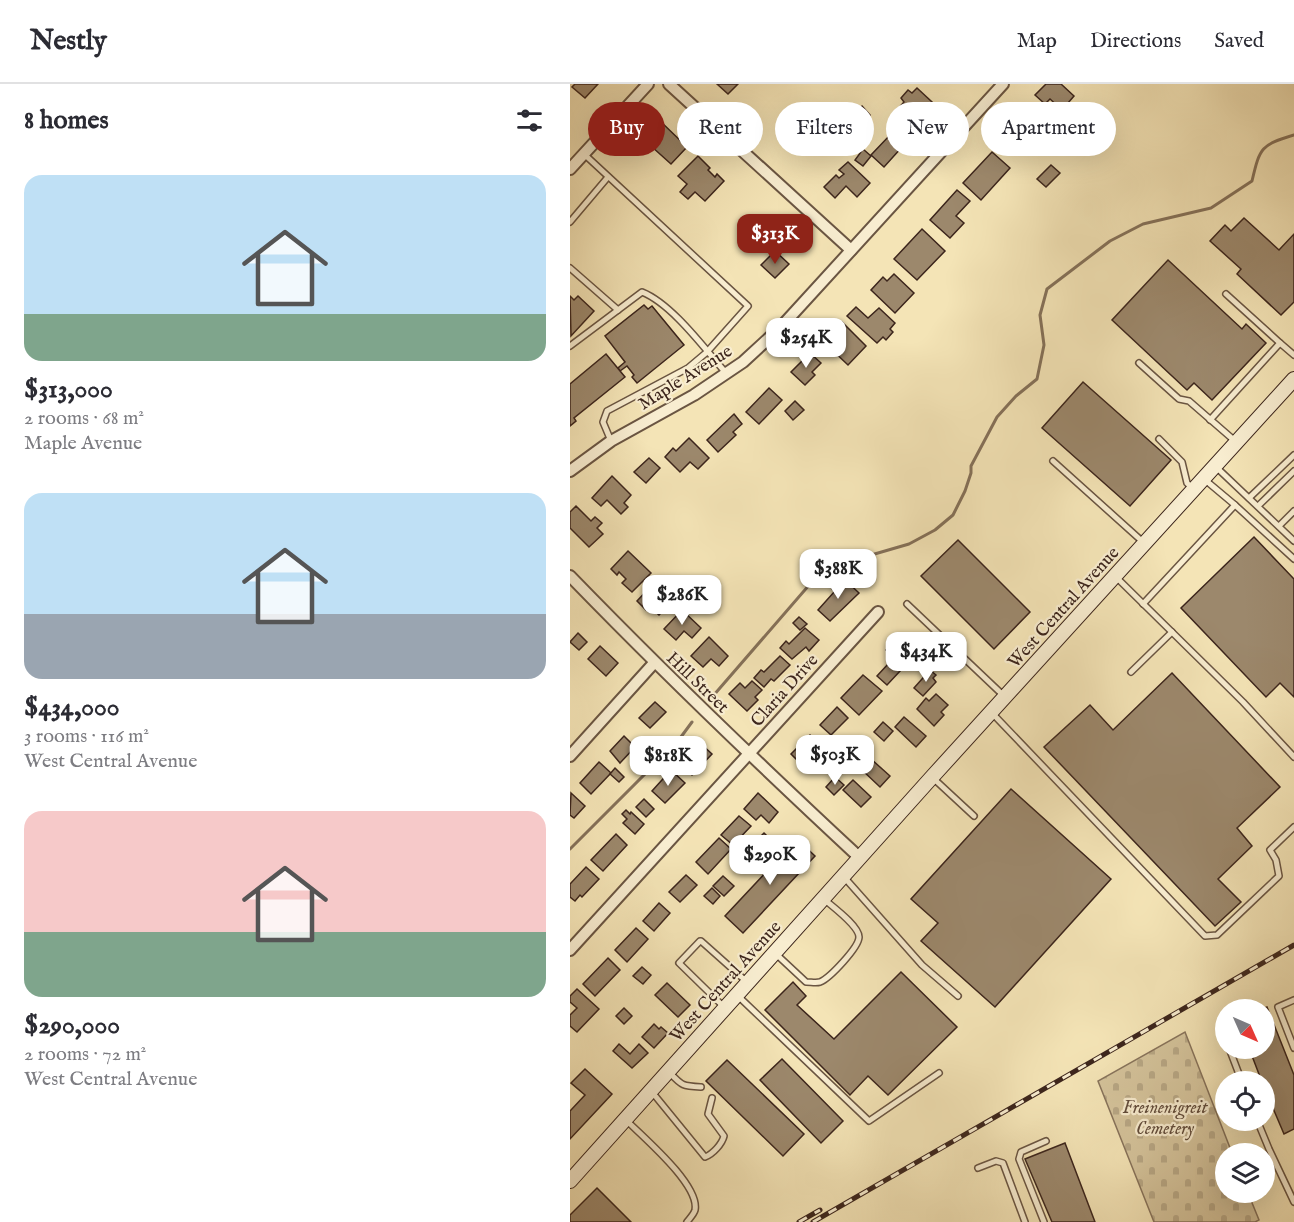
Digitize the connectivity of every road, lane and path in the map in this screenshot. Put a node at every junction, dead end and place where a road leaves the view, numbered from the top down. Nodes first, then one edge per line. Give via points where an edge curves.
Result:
1 (648, 84) edge
2 (669, 84) edge
3 (1003, 84) edge
4 (584, 154) junction
5 (570, 170) edge
6 (608, 177) junction
7 (570, 222) edge
8 (851, 250) junction
9 (570, 268) edge
10 (1226, 294) dead end
11 (618, 310) junction
12 (1280, 343) junction
13 (570, 346) edge
14 (707, 352) junction
15 (1294, 355) edge
16 (1139, 363) dead end
17 (726, 373) junction
18 (1292, 386) edge
19 (1210, 420) junction
20 (1159, 439) dead end
21 (611, 441) junction
22 (1236, 442) junction
23 (1294, 455) edge
24 (1053, 461) dead end
25 (1215, 466) junction
26 (570, 471) edge
27 (1294, 471) edge
28 (1204, 478) junction
29 (1193, 490) junction
30 (1249, 498) junction
31 (1235, 505) junction
32 (1258, 506) junction
33 (1294, 511) edge
34 (1279, 526) junction
35 (1294, 541) edge
36 (1144, 543) junction
37 (1294, 559) edge
38 (570, 576) edge
39 (1115, 576) junction
40 (907, 604) dead end
41 (1143, 604) junction
42 (878, 612) dead end
43 (1172, 632) junction
44 (654, 663) junction
45 (1131, 672) dead end
46 (1005, 697) junction
47 (991, 712) junction
48 (748, 754) junction
49 (570, 756) edge
50 (1294, 757) edge
51 (932, 777) junction
52 (974, 816) dead end
53 (1294, 827) edge
54 (860, 858) junction
55 (843, 876) junction
56 (824, 898) junction
57 (570, 950) edge
58 (775, 953) junction
59 (748, 983) junction
60 (737, 995) junction
61 (958, 996) dead end
62 (1294, 1000) edge
63 (725, 1008) junction
64 (1294, 1048) edge
65 (669, 1071) junction
66 (939, 1073) dead end
67 (701, 1087) dead end
68 (651, 1091) junction
69 (712, 1098) dead end
70 (625, 1119) junction
71 (1262, 1131) edge
72 (1046, 1141) dead end
73 (978, 1168) dead end
74 (570, 1181) edge
75 (1294, 1202) edge
76 (687, 1222) edge
77 (1025, 1222) edge
78 (1044, 1222) edge

1 - 4 street
2 - 8 street
3 - 8 street, Maple Avenue
4 - 5 street
4 - 6 lane
6 - 7 lane
6 - 14 lane via 748,306
8 - 17 street, Maple Avenue via 781,327
9 - 11 lane
10 - 12 lane
11 - 13 lane
11 - 14 lane via 642,292 654,297
12 - 15 lane
12 - 19 lane
14 - 17 lane
14 - 21 lane via 688,368 607,411 603,422
16 - 19 lane via 1179,399 1189,401
17 - 21 street, Maple Avenue
18 - 22 street, West Central Avenue
19 - 22 lane
20 - 29 lane via 1182,462 1187,483
21 - 26 street, Maple Avenue
22 - 25 street, West Central Avenue
23 - 30 lane
24 - 36 lane
25 - 28 street, West Central Avenue
25 - 30 lane
27 - 32 lane
28 - 29 street, West Central Avenue
28 - 31 lane
29 - 36 street, West Central Avenue
30 - 32 lane
31 - 37 lane
31 - 41 lane
32 - 34 lane
33 - 34 lane
34 - 35 lane
36 - 39 street, West Central Avenue
38 - 44 street, Hill Street
39 - 41 lane
39 - 46 street, West Central Avenue
40 - 46 lane
41 - 43 lane
42 - 48 street, Claria Drive
43 - 45 lane
43 - 50 lane
44 - 48 street, Hill Street
44 - 49 street
46 - 47 street, West Central Avenue
47 - 51 street, West Central Avenue
47 - 53 lane via 1205,936 1217,935 1279,876 1270,850
48 - 54 street, Hill Street
48 - 57 street, Claria Drive
51 - 52 lane
51 - 54 street, West Central Avenue
54 - 55 street, West Central Avenue
55 - 56 street, West Central Avenue
55 - 61 lane via 922,965
56 - 58 street, West Central Avenue
56 - 58 lane via 856,928 859,938 854,948 818,983 806,982
58 - 59 street, West Central Avenue
59 - 60 street, West Central Avenue
59 - 63 lane via 700,940 679,963
60 - 63 street, West Central Avenue
60 - 66 lane via 869,1121
62 - 64 lane via 1278,1006
63 - 65 street, West Central Avenue
65 - 67 lane via 687,1088
65 - 68 street, West Central Avenue
68 - 69 lane via 705,1157 724,1136 708,1114
68 - 70 street, West Central Avenue
70 - 74 street, West Central Avenue
70 - 76 lane via 689,1188 695,1211
71 - 75 lane
72 - 78 lane via 1021,1152 1019,1159
73 - 77 lane via 996,1161 1003,1163

